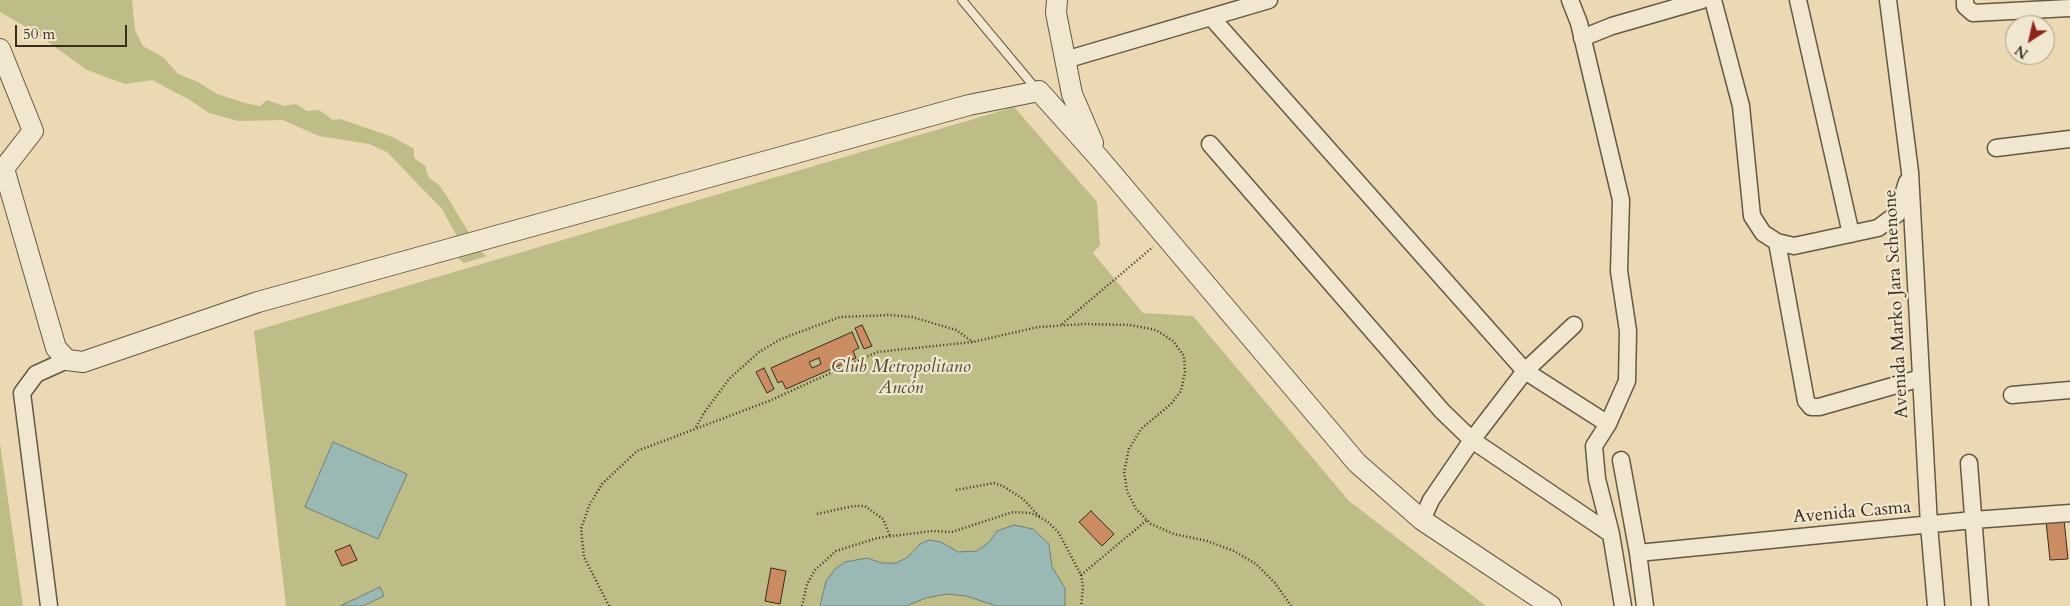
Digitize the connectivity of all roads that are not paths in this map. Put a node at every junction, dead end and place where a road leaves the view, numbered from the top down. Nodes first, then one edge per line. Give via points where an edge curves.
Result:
1 (962, 0) edge
2 (1057, 0) edge
3 (1269, 0) edge
4 (1570, 0) edge
5 (1702, 0) edge
6 (1713, 0) edge
7 (1798, 0) edge
8 (1888, 0) edge
9 (1967, 5) edge
10 (2060, 5) edge
11 (1211, 17) junction
12 (1582, 38) junction
13 (0, 49) edge
14 (1065, 60) junction
15 (1039, 92) junction
16 (2070, 139) edge
17 (1210, 144) dead end
18 (1996, 148) dead end
19 (1099, 158) junction
20 (1910, 172) junction
21 (1852, 234) junction
22 (1778, 242) junction
23 (1574, 325) dead end
24 (67, 360) junction
25 (1525, 371) junction
26 (1921, 378) junction
27 (2070, 390) edge
28 (2012, 396) dead end
29 (1608, 424) junction
30 (1472, 440) junction
31 (1621, 460) dead end
32 (1969, 463) dead end
33 (2070, 513) edge
34 (1422, 520) junction
35 (1973, 520) junction
36 (1929, 526) junction
37 (1611, 534) junction
38 (1638, 553) junction
39 (48, 606) edge
40 (1551, 606) edge
41 (1622, 606) edge
42 (1645, 606) edge
43 (1936, 606) edge
44 (1980, 606) edge

1 - 15 lane
2 - 14 street via 1056,13
3 - 11 street
4 - 12 street
5 - 12 street
6 - 22 street via 1741,106 1752,216 1763,233
7 - 21 street
8 - 20 street, Avenida Marko Jara Schenone
9 - 10 street via 1973,13
11 - 14 street
11 - 25 street
12 - 29 street via 1620,200 1619,271 1628,331 1627,381
13 - 24 street via 32,131 5,172 56,348
14 - 19 street via 1072,94
15 - 19 street
15 - 24 street via 969,105 258,302 83,362
16 - 18 street
17 - 30 street via 1442,411
19 - 34 street via 1357,462
20 - 21 street via 1896,214 1878,228
20 - 26 street, Avenida Marko Jara Schenone
21 - 22 street via 1794,246
22 - 26 street via 1806,401 1811,406 1819,407
23 - 25 street
24 - 39 street via 36,374 22,393
25 - 29 street
25 - 30 street
26 - 36 street, Avenida Marko Jara Schenone
27 - 28 street
29 - 37 street via 1594,446 1597,479
30 - 34 street via 1430,500
30 - 37 street
31 - 38 street
32 - 35 street
33 - 35 street, Avenida Casma
34 - 40 street
35 - 36 street, Avenida Casma
35 - 44 street
36 - 38 street, Avenida Casma
36 - 43 street, Avenida Marko Jara Schenone
37 - 41 street
38 - 42 street

